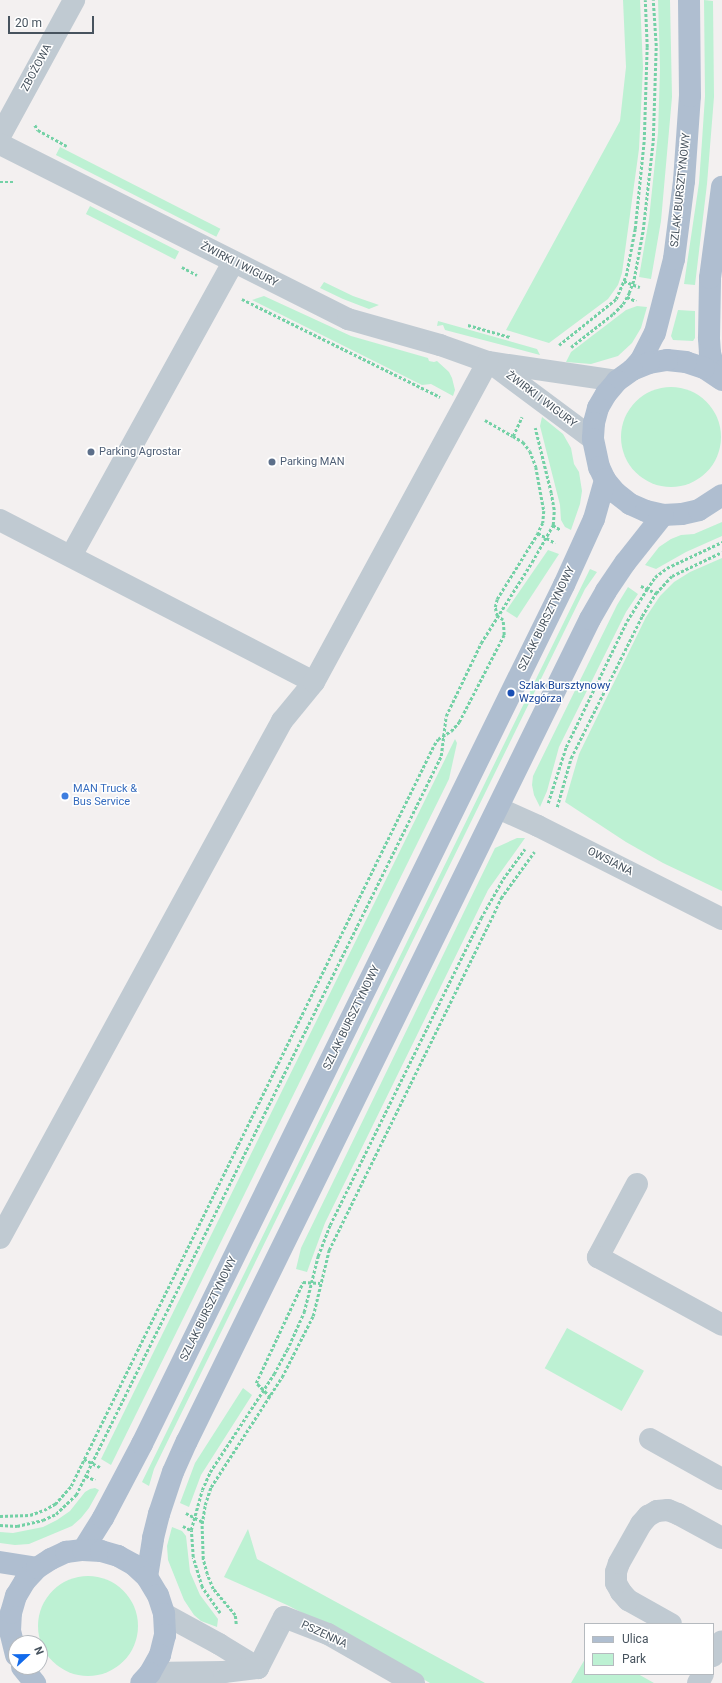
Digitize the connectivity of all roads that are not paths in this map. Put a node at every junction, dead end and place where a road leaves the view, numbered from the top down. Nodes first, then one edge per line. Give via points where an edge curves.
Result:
1 (74, 0) edge
2 (689, 0) edge
3 (0, 136) edge
4 (0, 144) edge
5 (722, 187) edge
6 (233, 262) junction
7 (488, 362) junction
8 (624, 376) junction
9 (721, 379) edge
10 (593, 439) junction
11 (605, 480) junction
12 (722, 495) edge
13 (663, 515) junction
14 (0, 520) edge
15 (71, 556) junction
16 (314, 682) junction
17 (498, 808) junction
18 (722, 919) edge
19 (637, 1184) dead end
20 (0, 1238) edge
21 (722, 1325) edge
22 (650, 1439) dead end
23 (722, 1478) edge
24 (722, 1538) edge
25 (83, 1550) junction
26 (0, 1562) edge
27 (37, 1568) junction
28 (147, 1577) junction
29 (164, 1614) junction
30 (669, 1623) edge
31 (5, 1627) edge
32 (258, 1668) junction
33 (28, 1675) edge
34 (145, 1678) edge
35 (35, 1683) edge
36 (414, 1683) edge

1 - 3 street, ZBOŻOWA
2 - 8 main road, SZLAK BURSZTYNOWY via 690,103 674,259 655,333 641,360
4 - 6 street, ŻWIRKI I WIGURY
5 - 9 main road via 710,278 709,338 714,368
6 - 7 street, ŻWIRKI I WIGURY via 348,319 440,345
6 - 15 street
7 - 8 street, ŻWIRKI I WIGURY via 557,372
7 - 10 street, ŻWIRKI I WIGURY
7 - 16 street
8 - 9 main road via 649,363 667,360 704,368
8 - 10 main road, SZLAK BURSZTYNOWY via 606,394 598,408
10 - 11 main road, SZLAK BURSZTYNOWY via 599,467
11 - 13 main road via 630,504
11 - 25 main road, SZLAK BURSZTYNOWY via 594,518 564,585 142,1444
12 - 13 main road via 699,510
13 - 17 main road via 606,591
14 - 15 street
15 - 16 street
16 - 20 street via 282,721
17 - 18 street, OWSIANA via 546,819
17 - 28 main road via 187,1441 159,1514
19 - 21 street via 598,1257
22 - 23 street
24 - 30 street via 668,1510 648,1516 641,1524 619,1563 616,1583 628,1600
25 - 27 main road via 66,1552
25 - 28 main road via 101,1551 118,1556 134,1565
26 - 27 main road
27 - 31 main road via 16,1596
28 - 29 main road via 158,1595
29 - 32 street
29 - 34 main road via 165,1635 160,1655
32 - 34 street
32 - 36 street, PSZENNA via 284,1617 328,1634
33 - 35 main road

